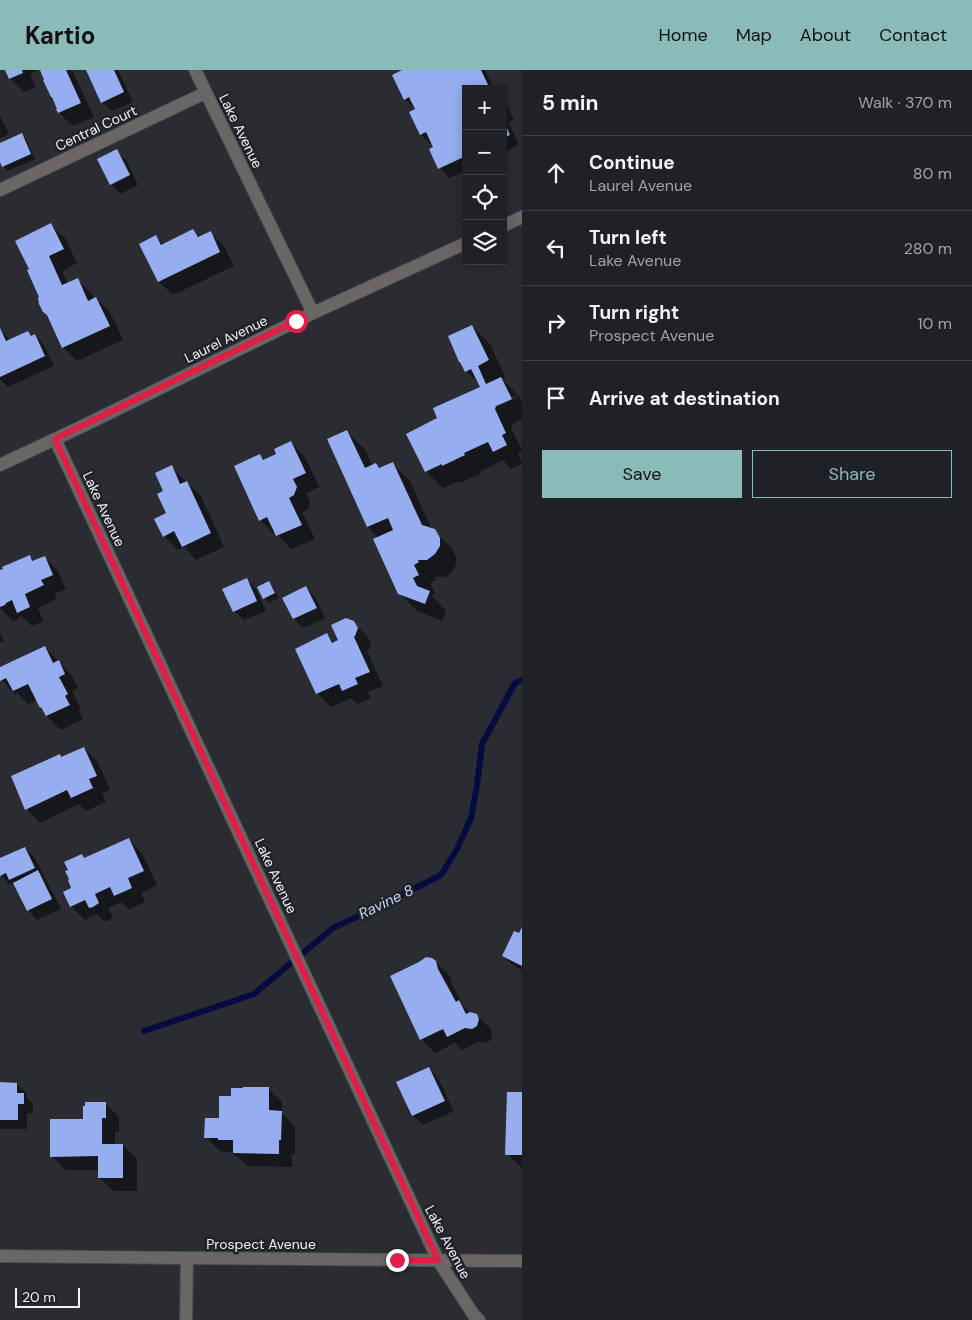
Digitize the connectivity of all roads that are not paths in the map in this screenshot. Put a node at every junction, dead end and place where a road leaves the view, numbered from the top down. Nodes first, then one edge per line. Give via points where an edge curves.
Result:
1 (195, 70) edge
2 (205, 93) junction
3 (0, 190) edge
4 (522, 217) edge
5 (507, 224) edge
6 (462, 245) edge
7 (313, 313) junction
8 (55, 439) junction
9 (0, 465) edge
10 (0, 1256) edge
11 (187, 1258) junction
12 (438, 1260) junction
13 (522, 1261) edge
14 (186, 1320) edge
15 (479, 1320) edge

1 - 2 street, Lake Avenue
2 - 3 street, Central Court
2 - 7 street, Lake Avenue
4 - 5 street
6 - 7 street, Laurel Avenue
7 - 8 street, Laurel Avenue
8 - 9 street, Laurel Avenue
8 - 12 street, Lake Avenue
10 - 11 street, Prospect Avenue
11 - 12 street, Prospect Avenue
11 - 14 street
12 - 13 street, Prospect Avenue
12 - 15 street, Lake Avenue

